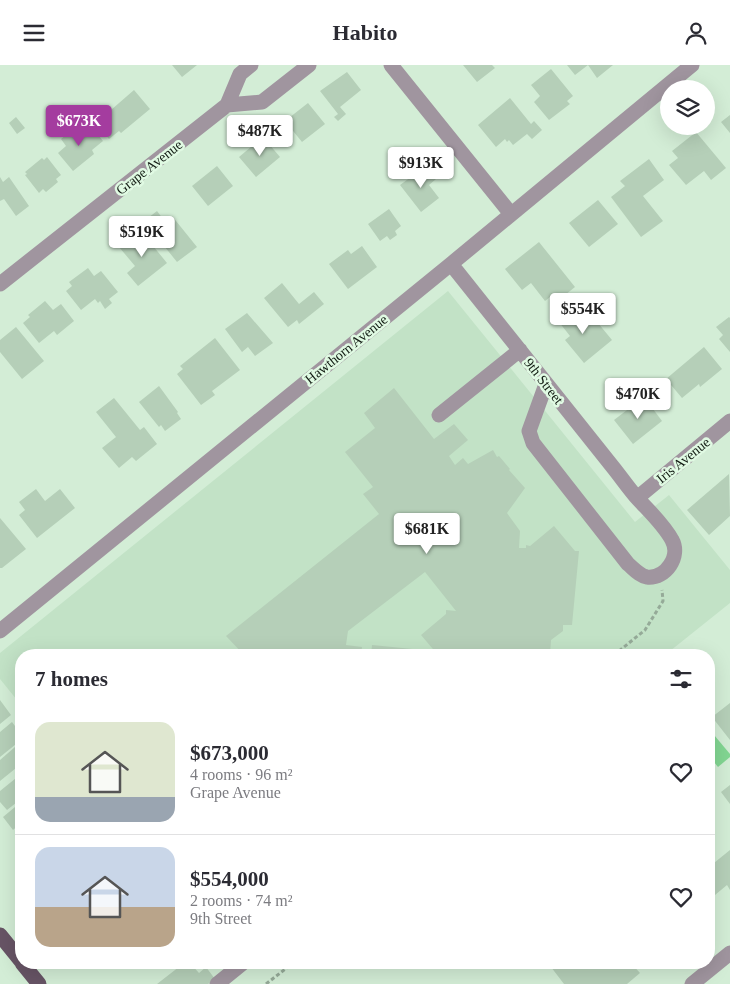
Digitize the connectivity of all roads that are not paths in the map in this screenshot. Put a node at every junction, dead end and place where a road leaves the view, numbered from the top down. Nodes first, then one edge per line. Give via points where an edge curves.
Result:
1 (251, 65) edge
2 (309, 65) edge
3 (391, 65) edge
4 (692, 65) edge
5 (226, 105) junction
6 (511, 214) junction
7 (451, 264) junction
8 (0, 284) edge
9 (520, 350) junction
10 (546, 384) junction
11 (439, 415) dead end
12 (730, 421) edge
13 (637, 498) junction
14 (0, 631) edge
15 (0, 935) edge
16 (15, 953) edge
17 (730, 953) edge
18 (715, 965) edge
19 (28, 969) edge
20 (236, 969) edge
21 (710, 969) edge
22 (40, 984) edge
23 (217, 984) edge
24 (692, 984) edge

1 - 5 street, Grape Avenue via 240,74
2 - 5 street via 262,102
3 - 6 street
4 - 6 street, Hawthorn Avenue
5 - 8 street, Grape Avenue
6 - 7 street, Hawthorn Avenue
7 - 9 street, 9th Street
7 - 14 street, Hawthorn Avenue
9 - 10 street, 9th Street
9 - 11 street
10 - 13 street, 9th Street
10 - 13 street, 9th Street via 529,431 533,443 628,564 648,577 660,574 670,565 675,554 673,541 663,526
12 - 13 street, Iris Avenue
15 - 16 main road
17 - 18 street
19 - 22 main road
20 - 23 street
21 - 24 street

